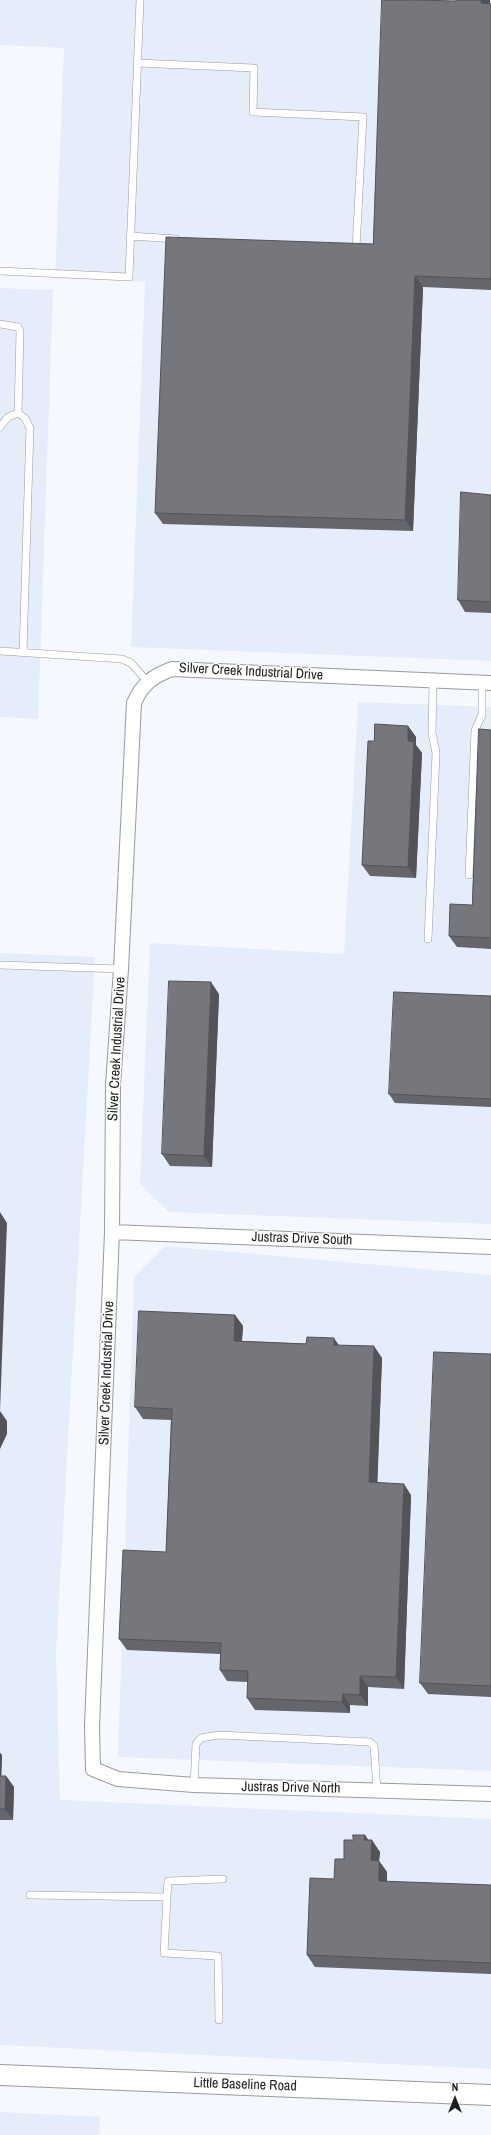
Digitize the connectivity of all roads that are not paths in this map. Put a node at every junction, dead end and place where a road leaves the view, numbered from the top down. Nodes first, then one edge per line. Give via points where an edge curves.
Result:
1 (140, 0) edge
2 (137, 63) junction
3 (130, 236) junction
4 (184, 239) edge
5 (340, 247) edge
6 (0, 271) edge
7 (0, 324) edge
8 (18, 413) junction
9 (0, 427) edge
10 (0, 652) edge
11 (23, 652) junction
12 (147, 681) junction
13 (433, 681) junction
14 (487, 683) edge
15 (469, 876) dead end
16 (428, 939) dead end
17 (0, 965) edge
18 (121, 969) junction
19 (112, 1232) junction
20 (491, 1247) edge
21 (93, 1769) joint
22 (194, 1785) junction
23 (377, 1790) junction
24 (491, 1794) edge
25 (223, 1879) dead end
26 (30, 1894) dead end
27 (167, 1897) junction
28 (219, 2020) dead end
29 (0, 2076) edge
30 (491, 2095) edge

1 - 2 lane
2 - 3 lane
2 - 5 lane via 254,68 253,112 363,117 356,248
3 - 4 lane
3 - 6 lane via 129,277
7 - 8 lane via 13,325 20,331
8 - 9 lane via 8,417
8 - 11 lane via 25,418 30,428
10 - 11 lane
11 - 12 lane via 122,659 131,663
12 - 13 street, Silver Creek Industrial Drive via 172,669
12 - 18 street, Silver Creek Industrial Drive via 134,703 132,718
13 - 14 street, Silver Creek Industrial Drive
13 - 16 lane via 432,733 436,753
14 - 15 lane via 482,715 475,730
17 - 18 lane
18 - 19 street, Silver Creek Industrial Drive via 113,1085
19 - 20 street, Justras Drive South
19 - 21 street, Silver Creek Industrial Drive via 92,1726
21 - 22 street, Justras Drive North via 118,1779
22 - 23 street, Justras Drive North
22 - 23 lane via 196,1744 202,1738 219,1735 370,1742 374,1746
23 - 24 street, Justras Drive North
25 - 27 lane via 168,1881
26 - 27 lane
27 - 28 lane via 164,1953 218,1956
29 - 30 street, Little Baseline Road

